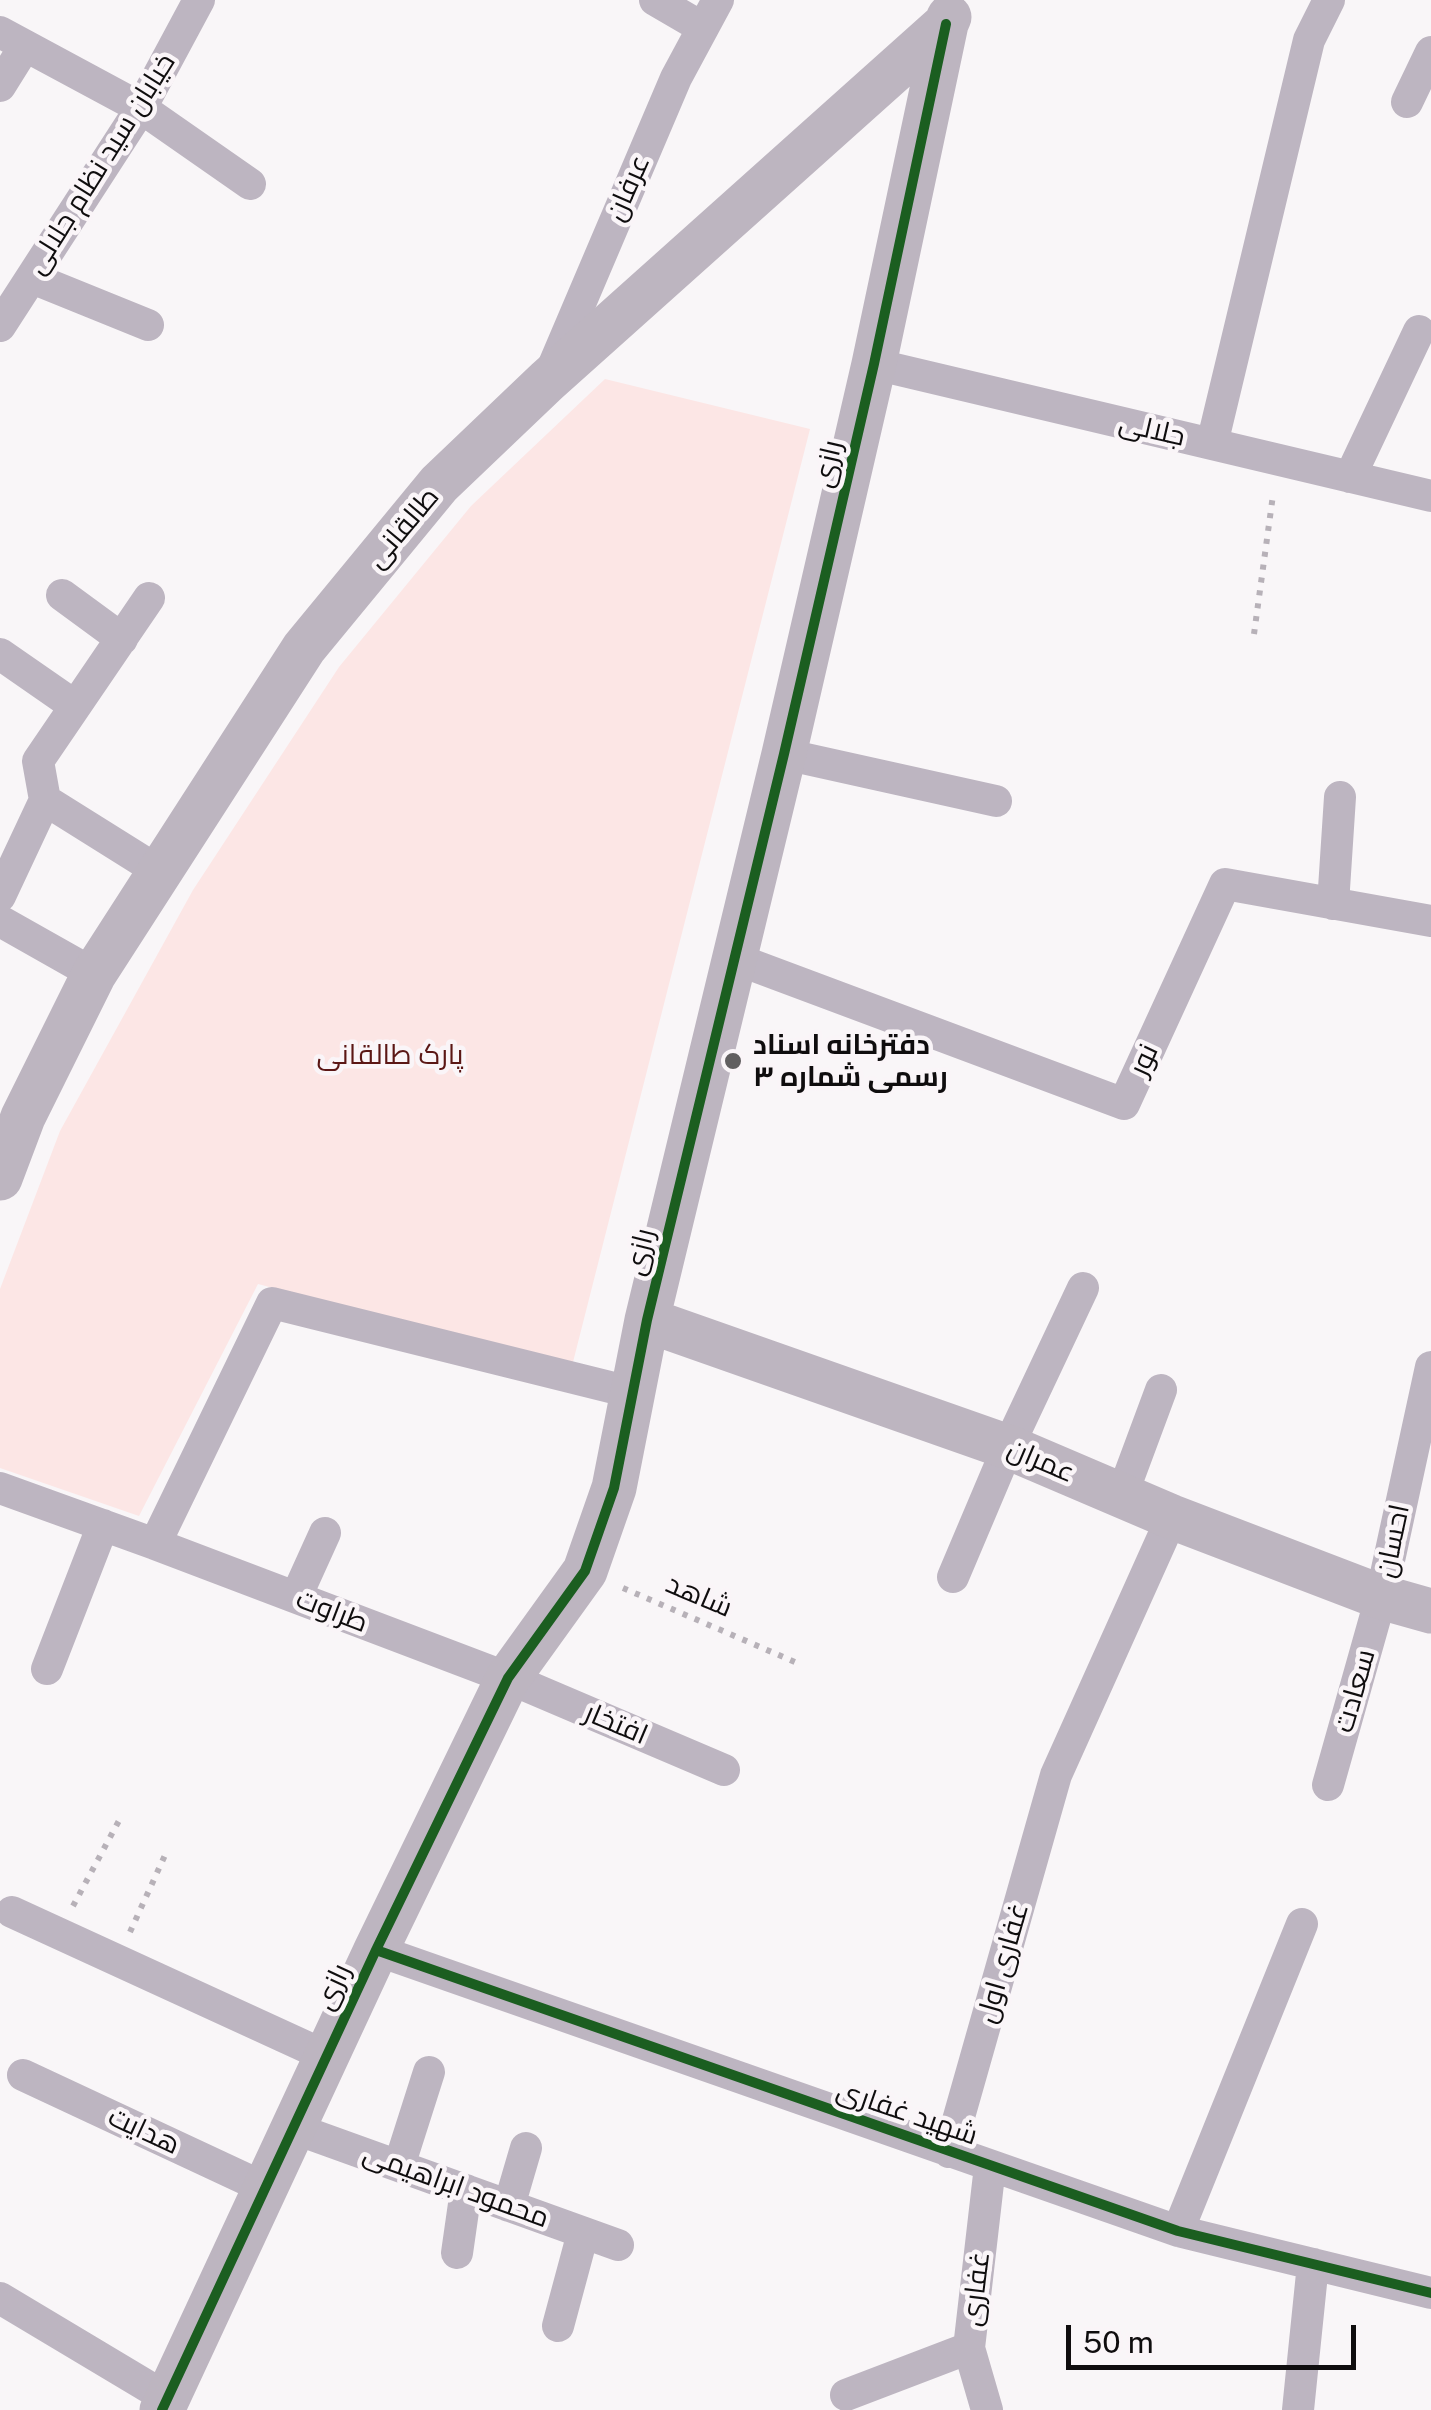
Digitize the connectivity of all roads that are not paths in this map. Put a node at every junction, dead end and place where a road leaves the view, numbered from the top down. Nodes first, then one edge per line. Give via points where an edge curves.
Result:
1 (199, 0) edge
2 (655, 0) edge
3 (1328, 0) edge
4 (952, 12) edge
5 (711, 14) edge
6 (13, 39) edge
7 (1431, 52) edge
8 (0, 86) edge
9 (1407, 102) dead end
10 (141, 108) junction
11 (250, 184) dead end
12 (32, 278) junction
13 (148, 325) dead end
14 (0, 326) edge
15 (1419, 331) dead end
16 (874, 364) junction
17 (547, 381) junction
18 (1212, 444) junction
19 (1350, 477) junction
20 (1431, 496) edge
21 (62, 595) dead end
22 (150, 598) dead end
23 (122, 638) junction
24 (0, 654) edge
25 (76, 706) junction
26 (784, 754) junction
27 (1340, 797) dead end
28 (45, 800) junction
29 (996, 800) dead end
30 (160, 872) junction
31 (0, 896) edge
32 (1333, 904) junction
33 (0, 922) edge
34 (1431, 922) edge
35 (736, 960) junction
36 (94, 974) junction
37 (12, 1110) edge
38 (0, 1178) edge
39 (1083, 1288) dead end
40 (647, 1320) junction
41 (1431, 1367) edge
42 (1162, 1390) dead end
43 (634, 1393) junction
44 (1008, 1447) junction
45 (0, 1488) edge
46 (1122, 1495) junction
47 (1172, 1517) junction
48 (103, 1525) junction
49 (325, 1532) dead end
50 (155, 1544) junction
51 (953, 1577) dead end
52 (1381, 1597) junction
53 (296, 1598) junction
54 (1431, 1611) edge
55 (48, 1669) dead end
56 (508, 1678) junction
57 (724, 1770) dead end
58 (1328, 1784) dead end
59 (12, 1912) dead end
60 (1302, 1924) dead end
61 (376, 1950) junction
62 (326, 2056) junction
63 (428, 2072) dead end
64 (23, 2075) dead end
65 (293, 2128) junction
66 (526, 2148) dead end
67 (949, 2152) junction
68 (398, 2166) junction
69 (990, 2166) junction
70 (265, 2188) junction
71 (466, 2190) junction
72 (510, 2206) junction
73 (1178, 2230) junction
74 (583, 2232) junction
75 (618, 2245) dead end
76 (457, 2253) dead end
77 (1313, 2264) junction
78 (1431, 2293) edge
79 (0, 2298) edge
80 (558, 2326) dead end
81 (969, 2348) junction
82 (846, 2395) dead end
83 (164, 2404) edge
84 (987, 2410) edge
85 (1298, 2410) edge

1 - 10 street, خیابان سید نظام جلالی
2 - 5 street
3 - 18 street via 1310,40
4 - 16 street, رازی
4 - 17 street, طالقانی
5 - 17 street, عرفان via 676,78
6 - 8 street
6 - 10 street
7 - 9 street
10 - 11 street
10 - 12 street, خیابان سید نظام جلالی
12 - 13 street
12 - 14 street, خیابان سید نظام جلالی
15 - 19 street
16 - 18 street, جلالی
16 - 26 street, رازی
17 - 30 street, طالقانی via 438,484 304,648
18 - 19 street, جلالی
19 - 20 street, جلالی
21 - 23 street
22 - 23 street
23 - 25 street
24 - 25 street
25 - 28 street via 38,761
26 - 29 street
26 - 35 street, رازی
27 - 32 street
28 - 30 street
28 - 31 street
30 - 36 street, طالقانی
32 - 34 street, نور
32 - 35 street, نور via 1225,884 1124,1104
33 - 36 street
35 - 40 street, رازی
36 - 37 street, طالقانی
37 - 38 street, طالقانی
39 - 44 street
40 - 43 street, رازی
40 - 44 street, عمران
41 - 52 street, احسان
42 - 46 street
43 - 50 street via 272,1303
43 - 56 street, رازی via 614,1488 586,1571
44 - 46 street, عمران
44 - 51 street
45 - 48 street, طراوت
46 - 47 street, عمران
47 - 52 street, عمران
47 - 67 street, غفاری اول via 1056,1774
48 - 50 street, طراوت
48 - 55 street
49 - 53 street
50 - 53 street, طراوت
52 - 54 street, عمران
52 - 58 street, سعادت
53 - 56 street, طراوت
56 - 57 street, افتخار
56 - 61 street, رازی
59 - 62 street
60 - 73 street
61 - 62 street, رازی
61 - 67 street, شهید غفاری
62 - 65 street, رازی
63 - 68 street
64 - 70 street, هدایت
65 - 68 street, محمود ابراهیمی
65 - 70 street, رازی
66 - 72 street
67 - 69 street, شهید غفاری
68 - 71 street, محمود ابراهیمی
69 - 73 street, شهید غفاری
69 - 81 street, غفاری
70 - 83 street, رازی
71 - 72 street, محمود ابراهیمی
71 - 76 street
72 - 74 street, محمود ابراهیمی
73 - 77 street, شهید غفاری
74 - 75 street, محمود ابراهیمی
74 - 80 street
77 - 78 street, شهید غفاری
77 - 85 street
79 - 83 street
81 - 82 street
81 - 84 street, غفاری

